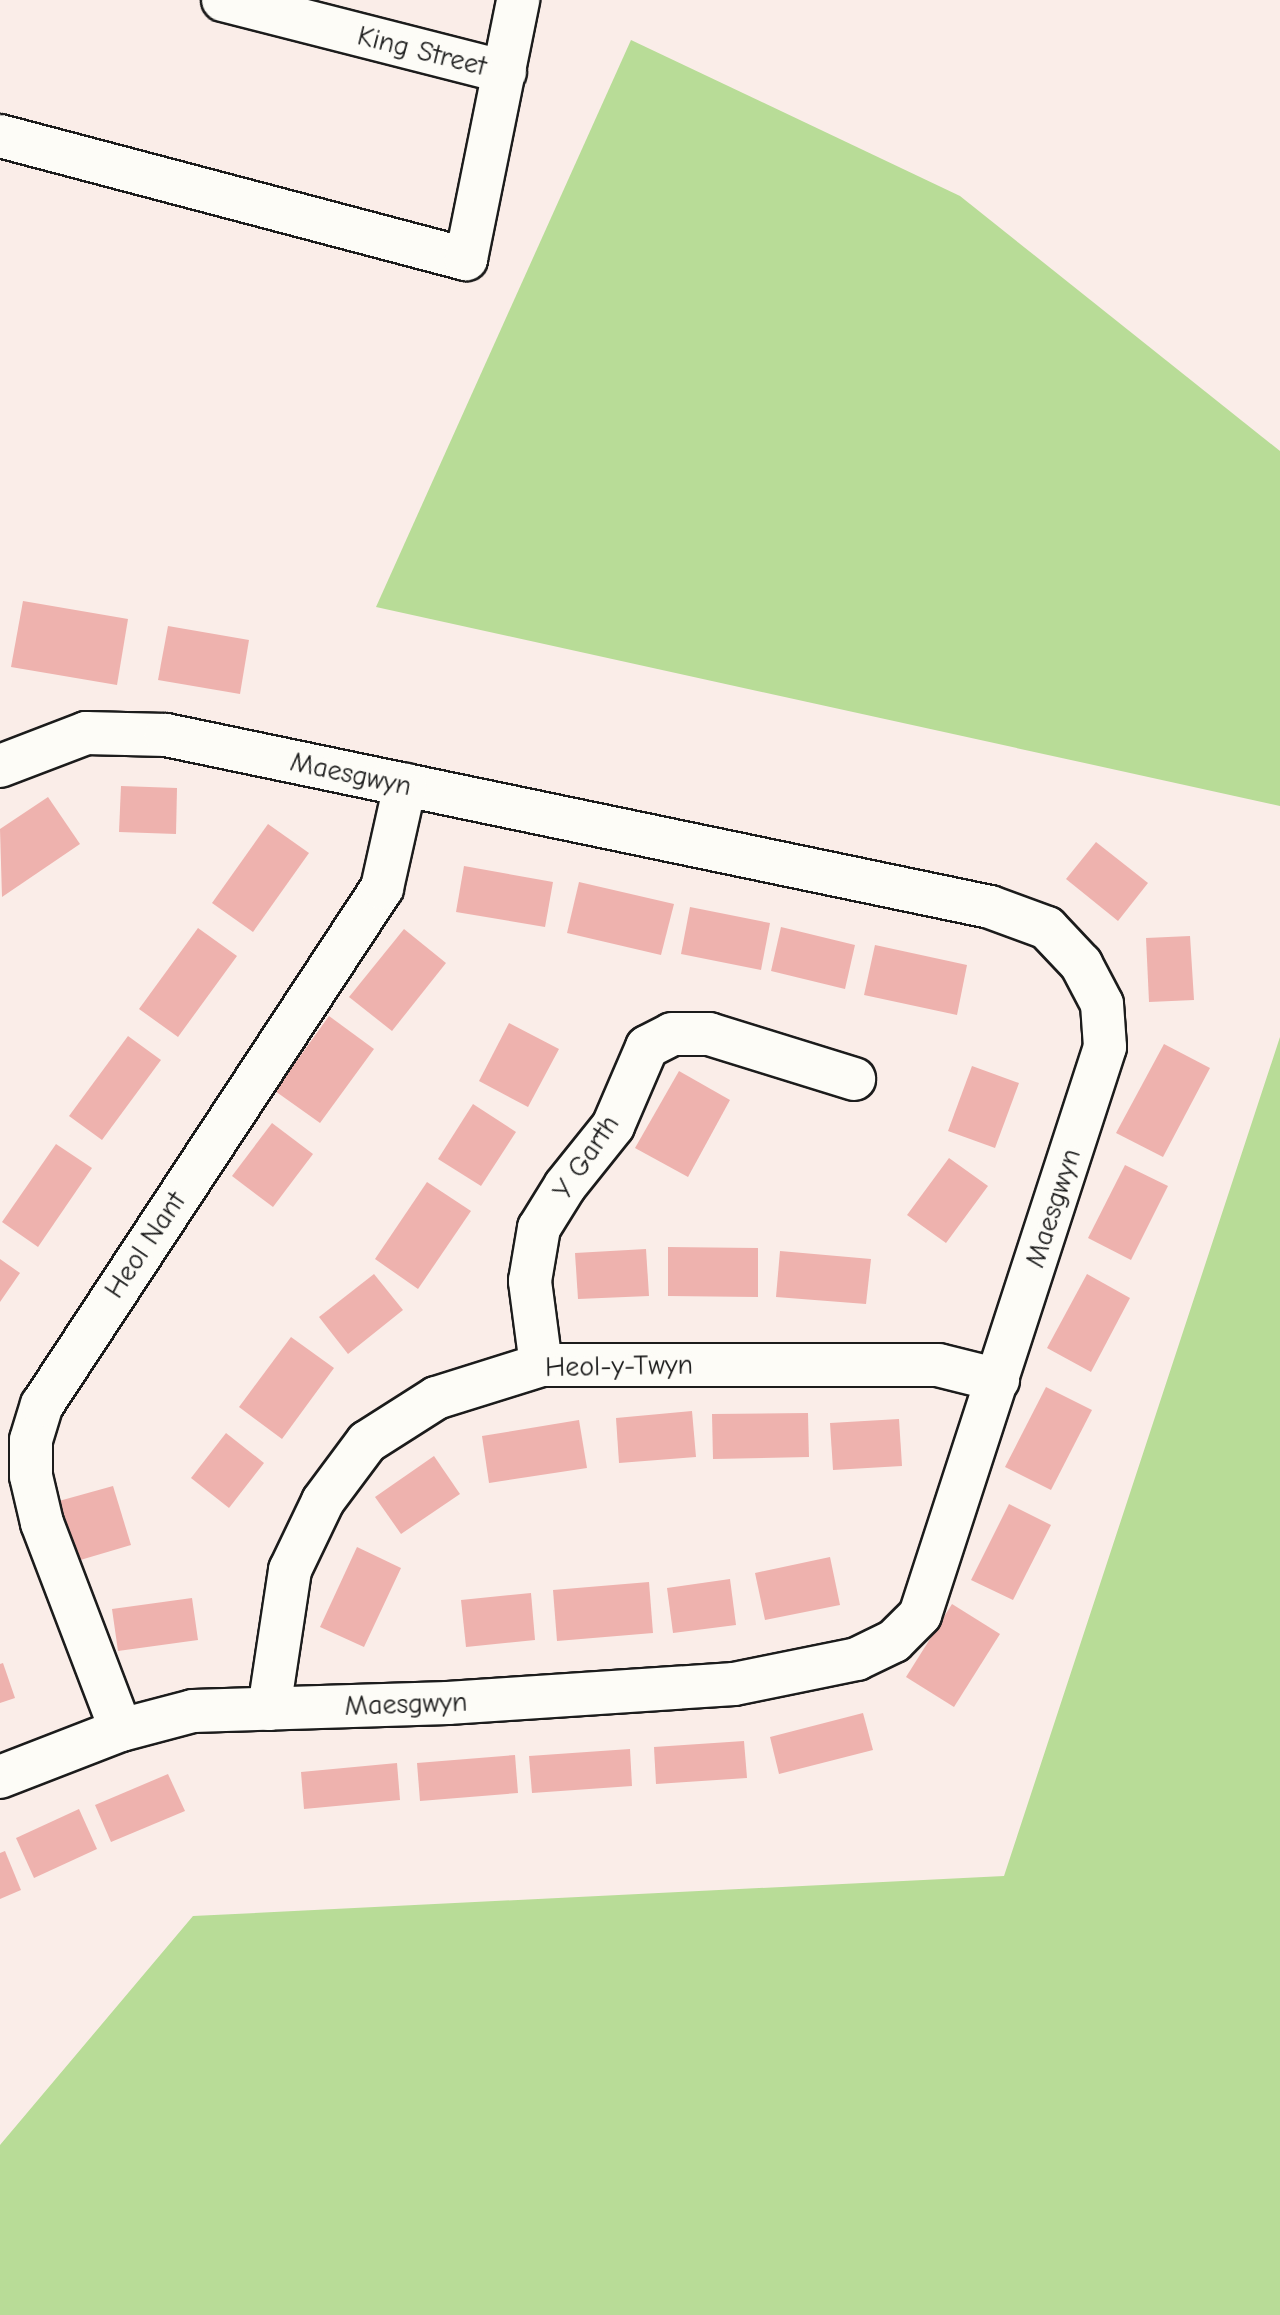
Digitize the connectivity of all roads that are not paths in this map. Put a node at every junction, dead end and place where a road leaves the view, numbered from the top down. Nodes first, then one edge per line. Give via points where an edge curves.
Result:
1 (223, 0) edge
2 (518, 0) edge
3 (505, 72) junction
4 (0, 136) edge
5 (1, 764) edge
6 (405, 785) junction
7 (854, 1079) dead end
8 (540, 1365) junction
9 (998, 1380) junction
10 (269, 1709) junction
11 (121, 1730) junction
12 (0, 1777) edge

1 - 3 street, King Street
2 - 3 street
3 - 4 street via 466,258
5 - 6 street, Maesgwyn via 86,733 166,735
6 - 9 street, Maesgwyn via 990,908 1047,928 1081,964 1102,1004 1105,1047
6 - 11 street, Heol Nant via 382,888 42,1404 31,1440 30,1476 42,1523
7 - 8 street, Y Garth via 709,1034 672,1034 647,1047 613,1126 540,1228 530,1281
8 - 9 street, Heol-y-Twyn via 938,1365
8 - 10 street, Heol-y-Twyn via 436,1398 367,1442 323,1501 290,1570
9 - 10 street, Maesgwyn via 920,1615 894,1640 857,1659 734,1684
10 - 11 street, Maesgwyn via 193,1711
11 - 12 street, Maesgwyn

